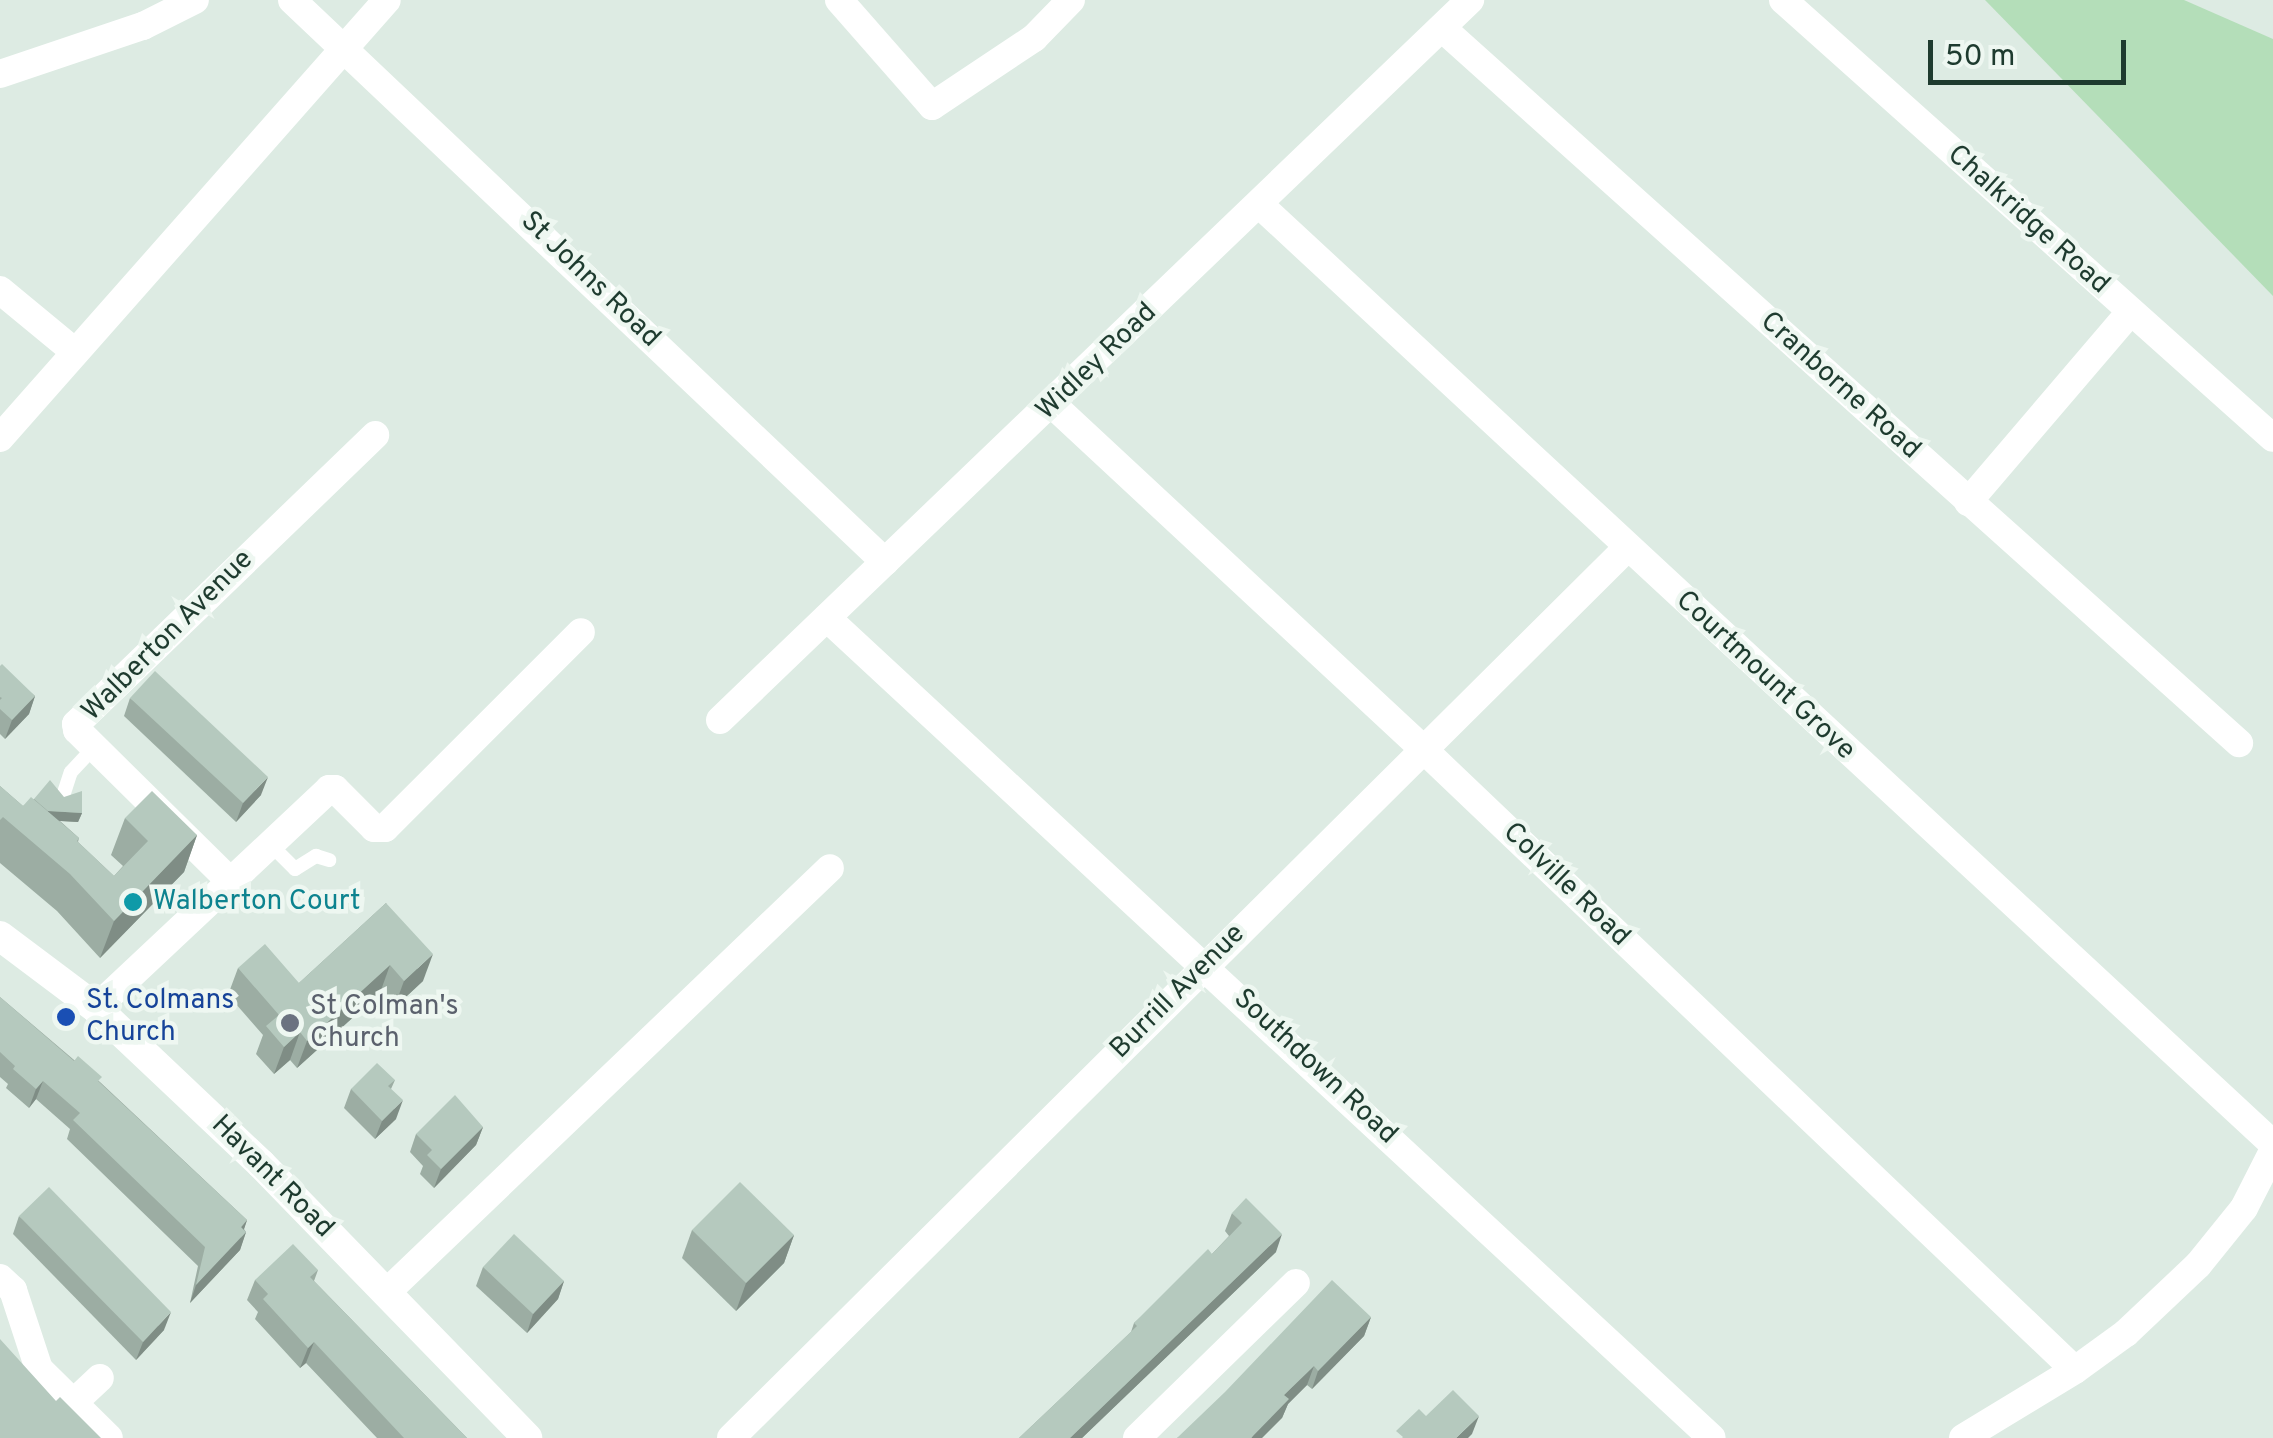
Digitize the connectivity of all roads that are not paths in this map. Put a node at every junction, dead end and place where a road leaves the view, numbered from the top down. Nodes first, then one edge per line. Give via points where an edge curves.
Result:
1 (195, 0) edge
2 (292, 0) edge
3 (387, 0) edge
4 (839, 0) edge
5 (1071, 0) edge
6 (1470, 0) edge
7 (1784, 0) edge
8 (1442, 28) junction
9 (345, 46) junction
10 (0, 74) edge
11 (1260, 206) junction
12 (0, 290) edge
13 (2130, 312) junction
14 (75, 352) junction
15 (1053, 405) junction
16 (376, 435) dead end
17 (0, 438) edge
18 (2273, 438) edge
19 (1968, 502) junction
20 (1627, 548) junction
21 (885, 562) junction
22 (827, 618) junction
23 (581, 632) dead end
24 (720, 720) dead end
25 (2240, 742) dead end
26 (94, 746) junction
27 (1424, 750) junction
28 (63, 796) edge
29 (271, 844) junction
30 (329, 860) dead end
31 (830, 868) dead end
32 (232, 882) junction
33 (0, 936) edge
34 (1206, 965) junction
35 (96, 1008) junction
36 (2273, 1147) edge
37 (0, 1278) edge
38 (1296, 1283) dead end
39 (387, 1292) junction
40 (2075, 1370) junction
41 (100, 1378) dead end
42 (72, 1404) junction
43 (109, 1438) edge
44 (527, 1438) edge
45 (730, 1438) edge
46 (1137, 1438) edge
47 (1712, 1438) edge
48 (1963, 1438) edge

1 - 10 street via 143,26
2 - 9 street, St Johns Road
3 - 9 street
4 - 5 street via 932,106 1034,38
6 - 8 street, Widley Road
7 - 13 street, Chalkridge Road
8 - 11 street, Widley Road
8 - 19 street, Cranborne Road
9 - 14 street
9 - 21 street, St Johns Road
11 - 15 street, Widley Road
11 - 20 street, Courtmount Grove
12 - 14 street
13 - 18 street, Chalkridge Road
13 - 19 street
14 - 17 street
15 - 21 street, Widley Road
15 - 27 street, Colville Road
16 - 26 street, Walberton Avenue via 79,718 78,730
19 - 25 street, Cranborne Road
20 - 27 street, Burrill Avenue
20 - 36 street, Courtmount Grove
21 - 22 street, Widley Road
22 - 24 street, Widley Road
22 - 34 street, Southdown Road
23 - 29 street via 386,828 374,828 329,789
26 - 28 lane via 71,772
26 - 32 street, Walberton Avenue
27 - 34 street, Burrill Avenue
27 - 40 street, Colville Road
29 - 30 lane via 295,869 316,856
29 - 32 street
31 - 39 street
32 - 35 street
33 - 35 street, Havant Road
34 - 45 street, Burrill Avenue
34 - 47 street, Southdown Road
35 - 39 street, Havant Road
36 - 40 street via 2244,1208 2198,1266 2126,1334
37 - 42 street via 12,1290 39,1370
38 - 46 street
39 - 44 street, Havant Road
40 - 48 street
41 - 42 street
42 - 43 street

